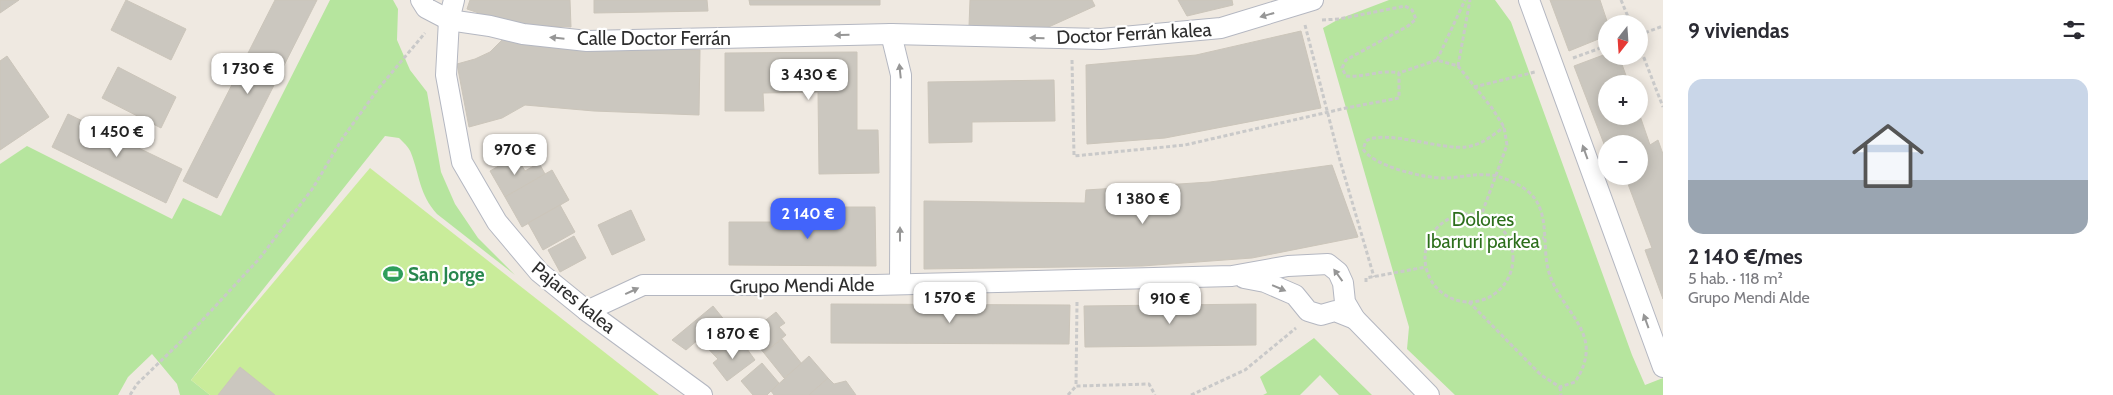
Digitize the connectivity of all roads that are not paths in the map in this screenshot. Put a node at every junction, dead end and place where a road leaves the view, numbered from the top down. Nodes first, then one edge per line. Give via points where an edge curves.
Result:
1 (421, 0) edge
2 (454, 0) edge
3 (1314, 0) edge
4 (1529, 0) edge
5 (449, 20) junction
6 (891, 34) junction
7 (1232, 276) junction
8 (900, 282) junction
9 (587, 311) junction
10 (1355, 319) junction
11 (1663, 366) edge
12 (702, 395) edge
13 (1429, 395) edge

1 - 5 street, Calle Doctor Ferrán via 426,8
2 - 5 street, Pajares kalea
3 -> 6 street, Doctor Ferrán kalea via 1221,28 1101,39
11 -> 4 street
6 -> 5 street, Calle Doctor Ferrán via 588,41 524,34
5 - 9 street, Pajares kalea via 446,76 462,162 497,222 538,272
8 -> 6 street via 901,76
7 - 8 street, Grupo Mendi Alde
7 -> 10 street, Grupo Mendi Alde via 1266,282 1295,295 1308,311 1321,315 1335,311
10 -> 7 street, Grupo Mendi Alde via 1345,302 1344,283 1328,264 1288,266
9 -> 8 street, Grupo Mendi Alde via 644,285 866,285
9 - 12 street, Pajares kalea
10 - 13 street, Grupo Mendi Alde

